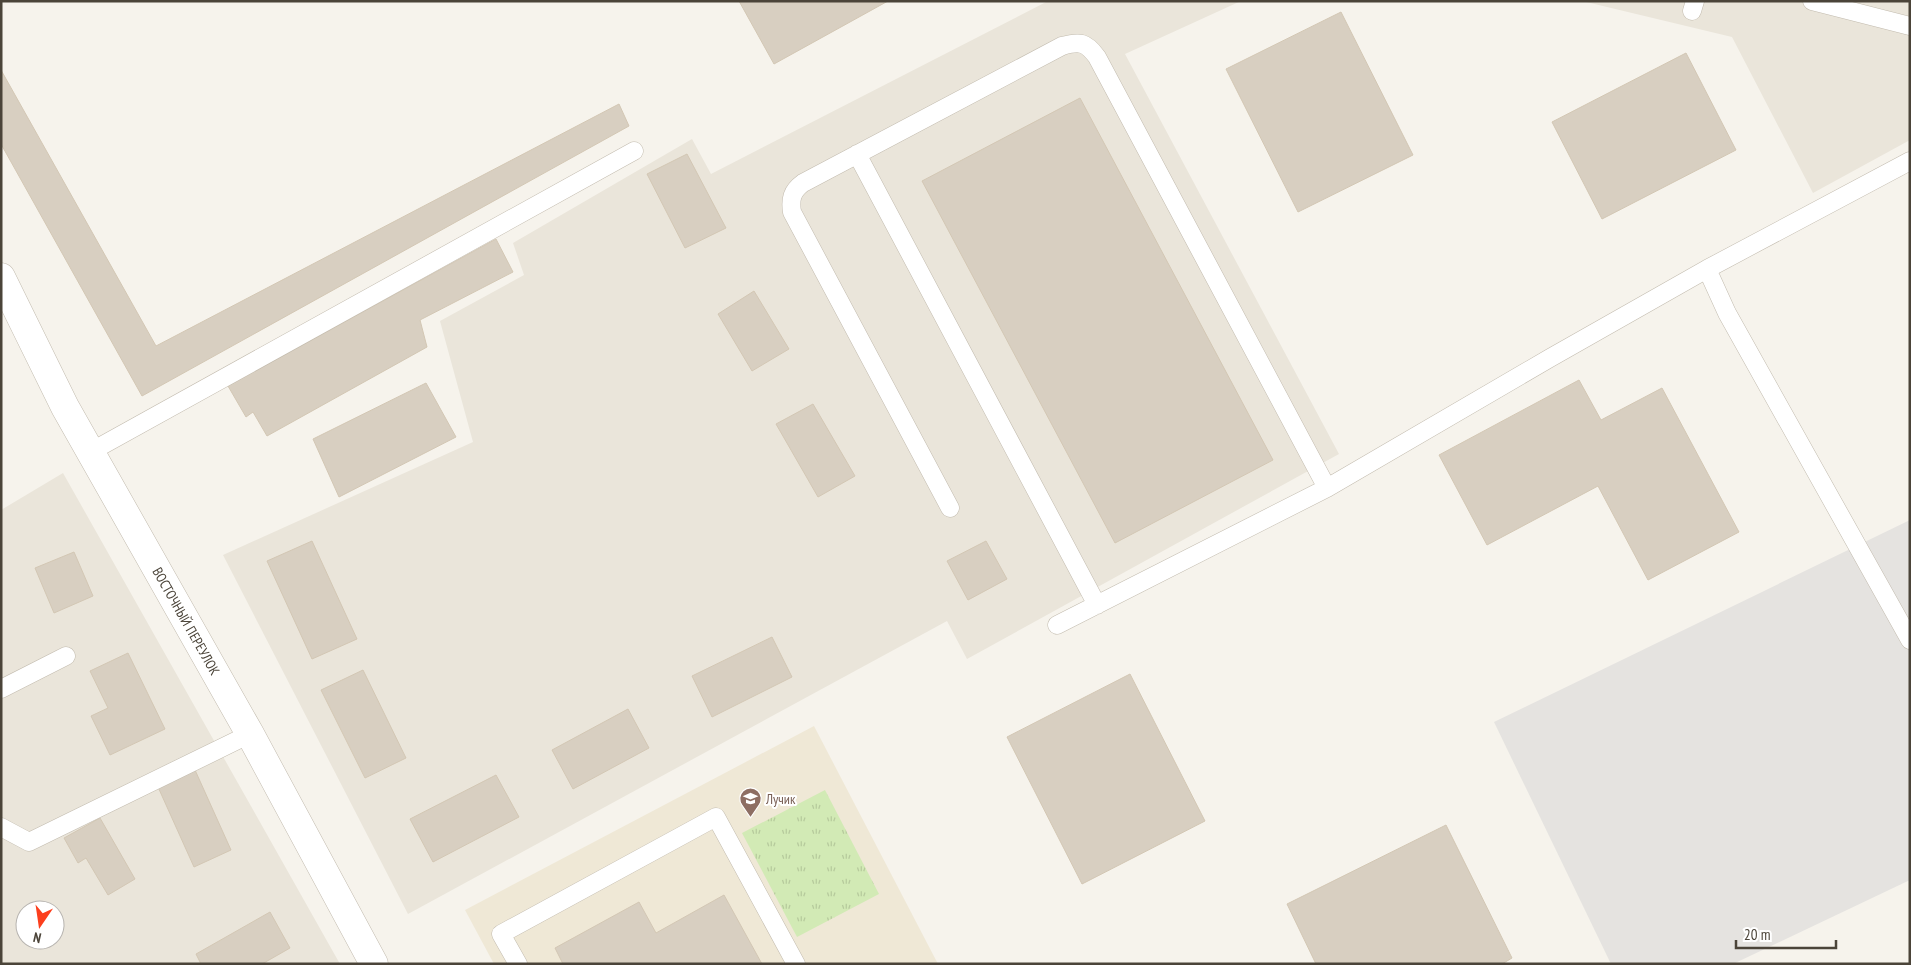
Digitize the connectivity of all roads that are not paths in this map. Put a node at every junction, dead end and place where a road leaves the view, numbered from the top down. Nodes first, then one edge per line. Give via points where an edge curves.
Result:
1 (1812, 1) edge
2 (1910, 26) edge
3 (634, 151) dead end
4 (857, 154) junction
5 (1910, 160) edge
6 (1707, 269) junction
7 (1, 277) edge
8 (92, 451) junction
9 (1327, 488) junction
10 (950, 508) dead end
11 (1097, 605) junction
12 (1058, 625) dead end
13 (1910, 640) edge
14 (66, 656) dead end
15 (1, 689) edge
16 (250, 734) junction
17 (1, 827) edge
18 (374, 964) edge
19 (518, 964) edge
20 (796, 964) edge

1 - 2 lane
3 - 8 lane
4 - 9 lane via 1062,46 1076,42 1089,47
4 - 10 lane via 795,189 790,200 792,212
4 - 11 lane
5 - 6 lane
6 - 9 lane
6 - 13 lane via 1728,313
7 - 8 street, ВОСТОЧНЫЙ ПЕРЕУЛОК via 65,406
8 - 16 street, ВОСТОЧНЫЙ ПЕРЕУЛОК
9 - 11 lane
11 - 12 lane
14 - 15 lane
16 - 17 lane via 29,842
16 - 18 street, ВОСТОЧНЫЙ ПЕРЕУЛОК
19 - 20 lane via 501,934 716,817

